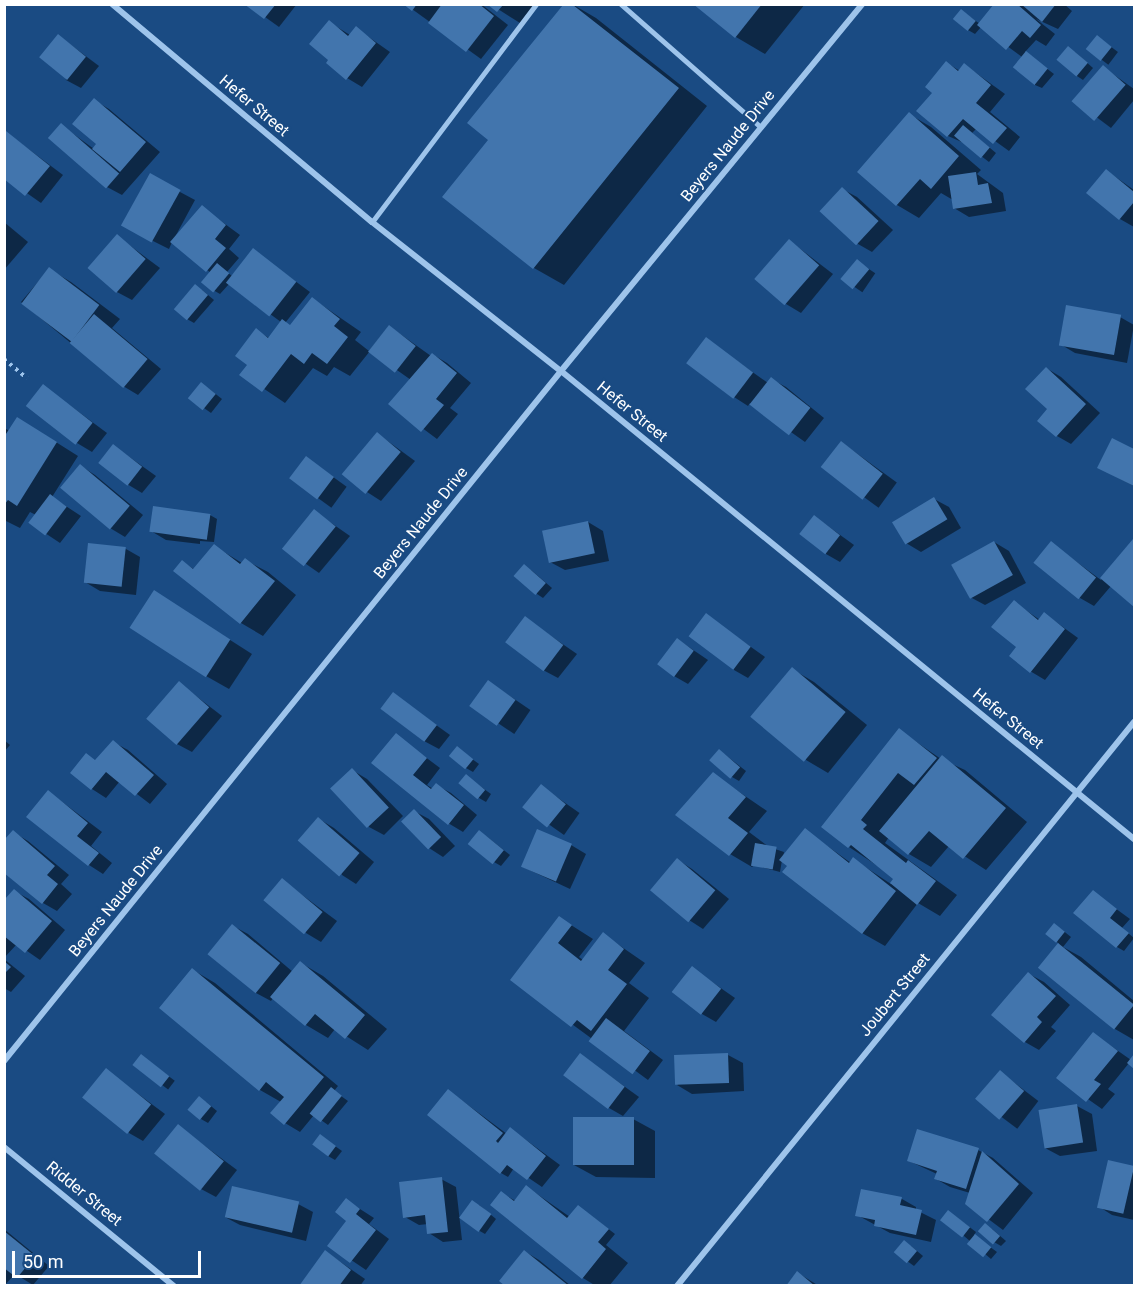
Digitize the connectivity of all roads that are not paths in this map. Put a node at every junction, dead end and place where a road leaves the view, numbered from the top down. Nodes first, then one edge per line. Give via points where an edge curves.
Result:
1 (112, 4) edge
2 (536, 4) edge
3 (621, 4) edge
4 (862, 4) edge
5 (761, 127) junction
6 (372, 222) junction
7 (561, 371) junction
8 (1134, 722) edge
9 (1077, 792) junction
10 (1134, 839) edge
11 (4, 1061) edge
12 (4, 1147) edge
13 (174, 1286) edge
14 (677, 1286) edge

1 - 6 street, Hefer Street
2 - 6 lane
3 - 5 lane
4 - 5 street, Beyers Naude Drive
5 - 7 street, Beyers Naude Drive
6 - 7 street, Hefer Street
7 - 9 street, Hefer Street
7 - 11 street, Beyers Naude Drive
8 - 9 street, Joubert Street
9 - 10 street, Hefer Street
9 - 14 street, Joubert Street
12 - 13 street, Ridder Street

